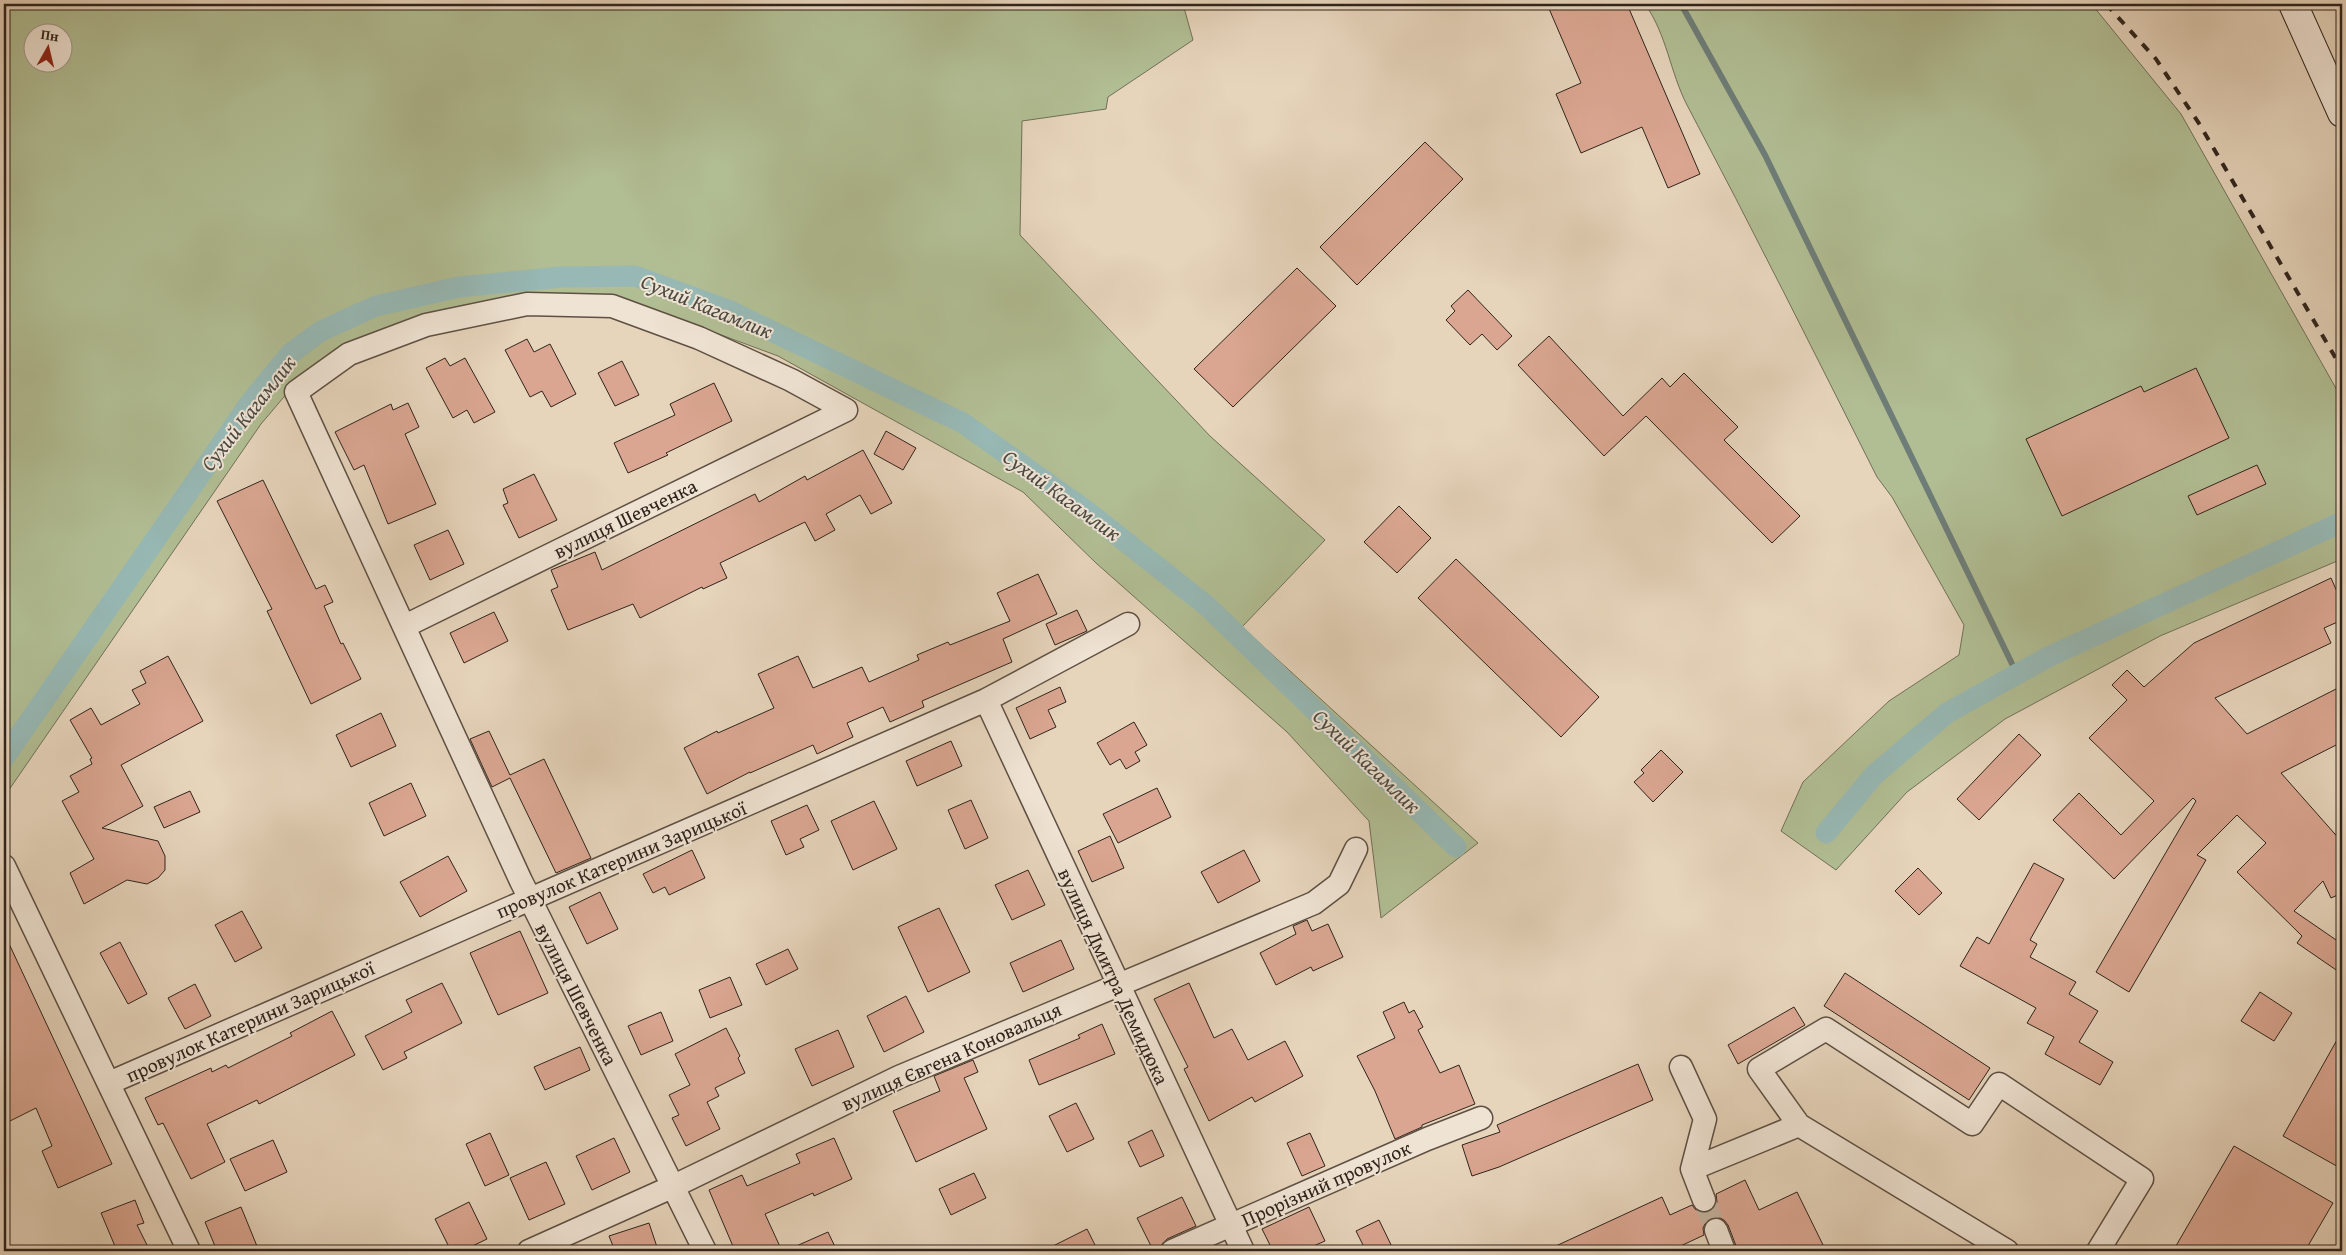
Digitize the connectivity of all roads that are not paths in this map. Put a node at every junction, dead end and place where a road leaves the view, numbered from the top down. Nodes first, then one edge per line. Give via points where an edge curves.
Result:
1 (2293, 4) edge
2 (2342, 113) edge
3 (1128, 624) dead end
4 (405, 626) junction
5 (986, 700) junction
6 (1356, 849) dead end
7 (4, 866) edge
8 (529, 898) junction
9 (1118, 983) junction
10 (1681, 1067) dead end
11 (108, 1083) junction
12 (1481, 1118) dead end
13 (1799, 1125) junction
14 (1692, 1169) junction
15 (674, 1186) junction
16 (1704, 1200) tunnel mouth
17 (1231, 1226) junction
18 (1716, 1230) tunnel mouth
19 (189, 1251) edge
20 (529, 1251) edge
21 (705, 1251) edge
22 (1172, 1251) edge
23 (1243, 1251) edge
24 (1724, 1251) edge
25 (2007, 1251) edge
26 (2098, 1251) edge

1 - 2 street
3 - 5 street, провулок Катерини Зарицької
4 - 4 street, вулиця Шевченка via 846,410 791,380 699,338 612,306 527,304 426,325 349,354 296,392
4 - 8 street, вулиця Шевченка
5 - 8 street, провулок Катерини Зарицької
5 - 9 street, вулиця Дмитра Демидюка
6 - 9 street, вулиця Євгена Коновальця via 1339,884 1314,903
7 - 11 street
8 - 11 street, провулок Катерини Зарицької
8 - 15 street, вулиця Шевченка
9 - 15 street, вулиця Євгена Коновальця via 899,1077
9 - 17 street, вулиця Дмитра Демидюка
10 - 14 street via 1705,1119
11 - 19 street
12 - 17 street, Прорізний провулок
13 - 14 street
13 - 25 street
13 - 26 street via 1759,1069 1826,1029 1972,1124 1999,1084 2142,1179
14 - 16 street
15 - 20 street, вулиця Євгена Коновальця
15 - 21 street, вулиця Шевченка
17 - 22 street, Прорізний провулок
17 - 23 street, вулиця Дмитра Демидюка
18 - 24 street

